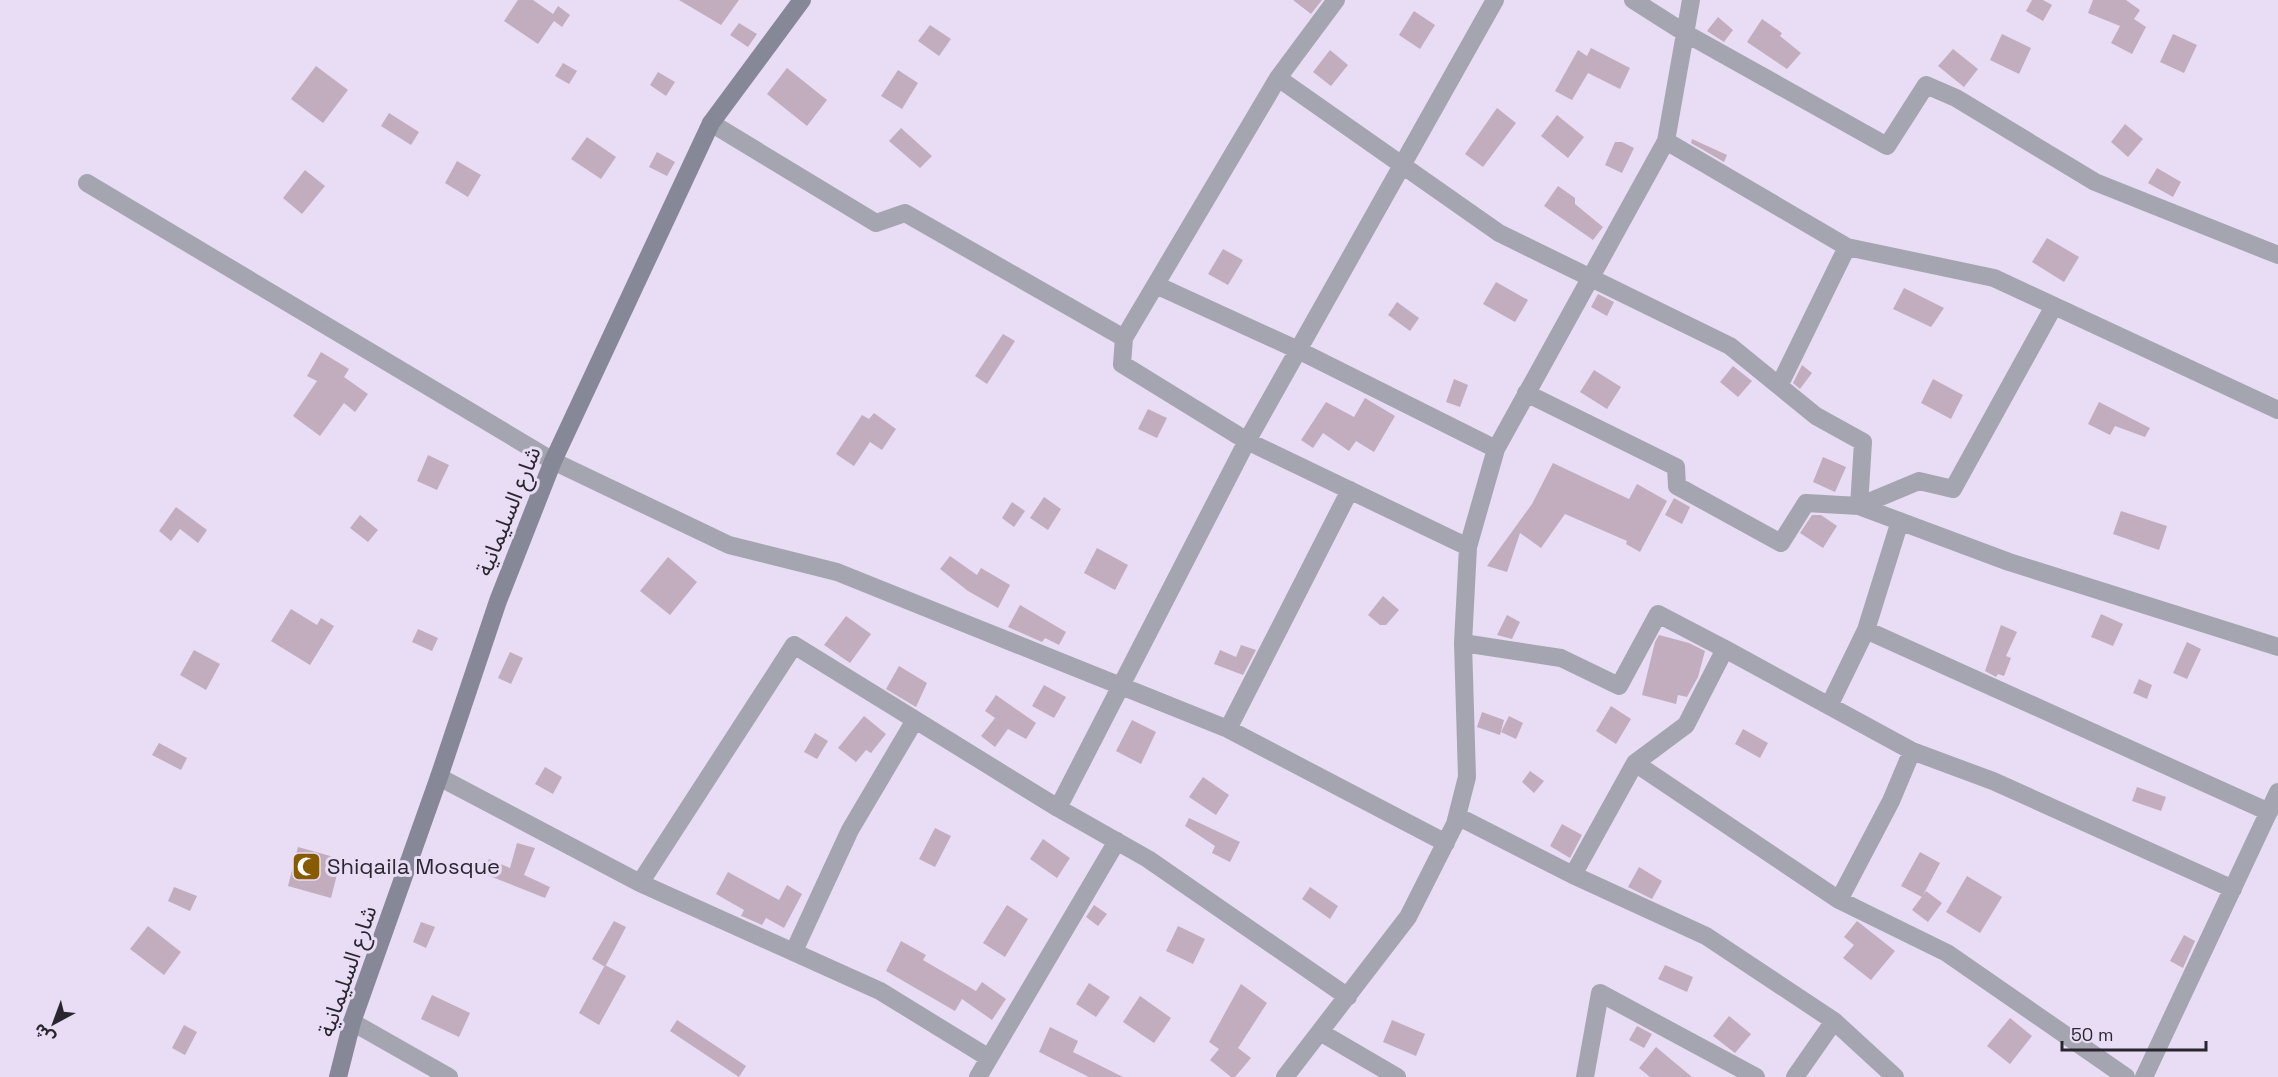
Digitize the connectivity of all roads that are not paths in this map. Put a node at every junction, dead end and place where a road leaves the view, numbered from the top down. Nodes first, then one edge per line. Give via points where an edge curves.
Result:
1 (802, 0) edge
2 (1336, 0) edge
3 (1495, 0) edge
4 (1633, 0) edge
5 (1691, 0) edge
6 (1685, 33) junction
7 (1278, 78) junction
8 (711, 123) junction
9 (1666, 141) junction
10 (1403, 164) junction
11 (87, 183) dead end
12 (1847, 247) junction
13 (2278, 255) edge
14 (1591, 278) junction
15 (1155, 285) junction
16 (2054, 306) junction
17 (1124, 338) junction
18 (1298, 350) junction
19 (1779, 386) junction
20 (1527, 393) junction
21 (2278, 410) edge
22 (1247, 441) junction
23 (1496, 449) junction
24 (553, 461) junction
25 (1350, 490) junction
26 (1859, 506) junction
27 (1900, 521) junction
28 (1468, 547) junction
29 (1866, 630) junction
30 (1463, 644) junction
31 (2278, 647) edge
32 (1725, 649) junction
33 (1121, 685) junction
34 (1829, 706) junction
35 (915, 720) junction
36 (1228, 729) junction
37 (1912, 751) junction
38 (1635, 763) junction
39 (440, 777) junction
40 (2278, 792) edge
41 (1058, 808) junction
42 (2269, 812) junction
43 (1457, 816) junction
44 (1117, 841) junction
45 (1446, 843) junction
46 (1573, 875) junction
47 (640, 883) junction
48 (2233, 889) junction
49 (1839, 900) junction
50 (794, 951) junction
51 (1348, 997) junction
52 (1834, 1021) junction
53 (352, 1022) junction
54 (1320, 1032) junction
55 (989, 1058) junction
56 (1387, 1074) edge
57 (338, 1077) edge
58 (449, 1077) edge
59 (978, 1077) edge
60 (1285, 1077) edge
61 (1585, 1077) edge
62 (1756, 1077) edge
63 (1795, 1077) edge
64 (1895, 1077) edge
65 (2126, 1077) edge
66 (2144, 1077) edge

1 - 8 street, شارع السليمانية
2 - 7 street
3 - 10 street
4 - 6 street
5 - 6 street
6 - 9 street
6 - 13 street via 1887,146 1926,85 1956,98 2095,182
7 - 10 street
7 - 15 street
8 - 17 street via 876,223 905,213
8 - 24 street, شارع السليمانية
9 - 12 street
9 - 14 street
10 - 14 street via 1499,233
10 - 18 street
11 - 24 street
12 - 16 street via 1994,278
12 - 19 street
14 - 19 street via 1730,346
14 - 20 street
15 - 17 street
15 - 18 street
16 - 21 street
16 - 26 street via 1953,489 1919,482
17 - 22 street via 1122,364
18 - 22 street
18 - 23 street
19 - 26 street via 1816,416 1863,442
20 - 23 street
20 - 26 street via 1676,467 1677,486 1780,543 1806,503
22 - 25 street
22 - 33 street
23 - 28 street
24 - 33 street via 729,545 837,573
24 - 39 street, شارع السليمانية via 498,601
25 - 28 street
25 - 36 street
26 - 27 street
27 - 29 street
27 - 31 street via 2009,562
28 - 30 street
29 - 34 street
29 - 42 street
30 - 32 street via 1561,658 1619,686 1658,614
30 - 43 street via 1467,777
32 - 34 street
32 - 38 street via 1686,725
33 - 36 street
33 - 41 street
34 - 37 street
35 - 41 street
35 - 47 street via 794,645
35 - 50 street via 850,830
36 - 45 street
37 - 48 street via 1993,781
37 - 49 street via 1891,801
38 - 46 street
38 - 49 street
39 - 47 street
39 - 53 street, شارع السليمانية
40 - 42 street
41 - 44 street
42 - 48 street
43 - 45 street
43 - 46 street
44 - 51 street via 1148,858
44 - 55 street
45 - 51 street via 1408,918
46 - 52 street via 1706,936
47 - 50 street
48 - 66 street
49 - 65 street via 1947,953
50 - 55 street via 880,991
51 - 54 street
52 - 63 street
52 - 64 street
53 - 57 street, شارع السليمانية
53 - 58 street
54 - 56 street
54 - 60 street
55 - 59 street
61 - 62 street via 1599,993

